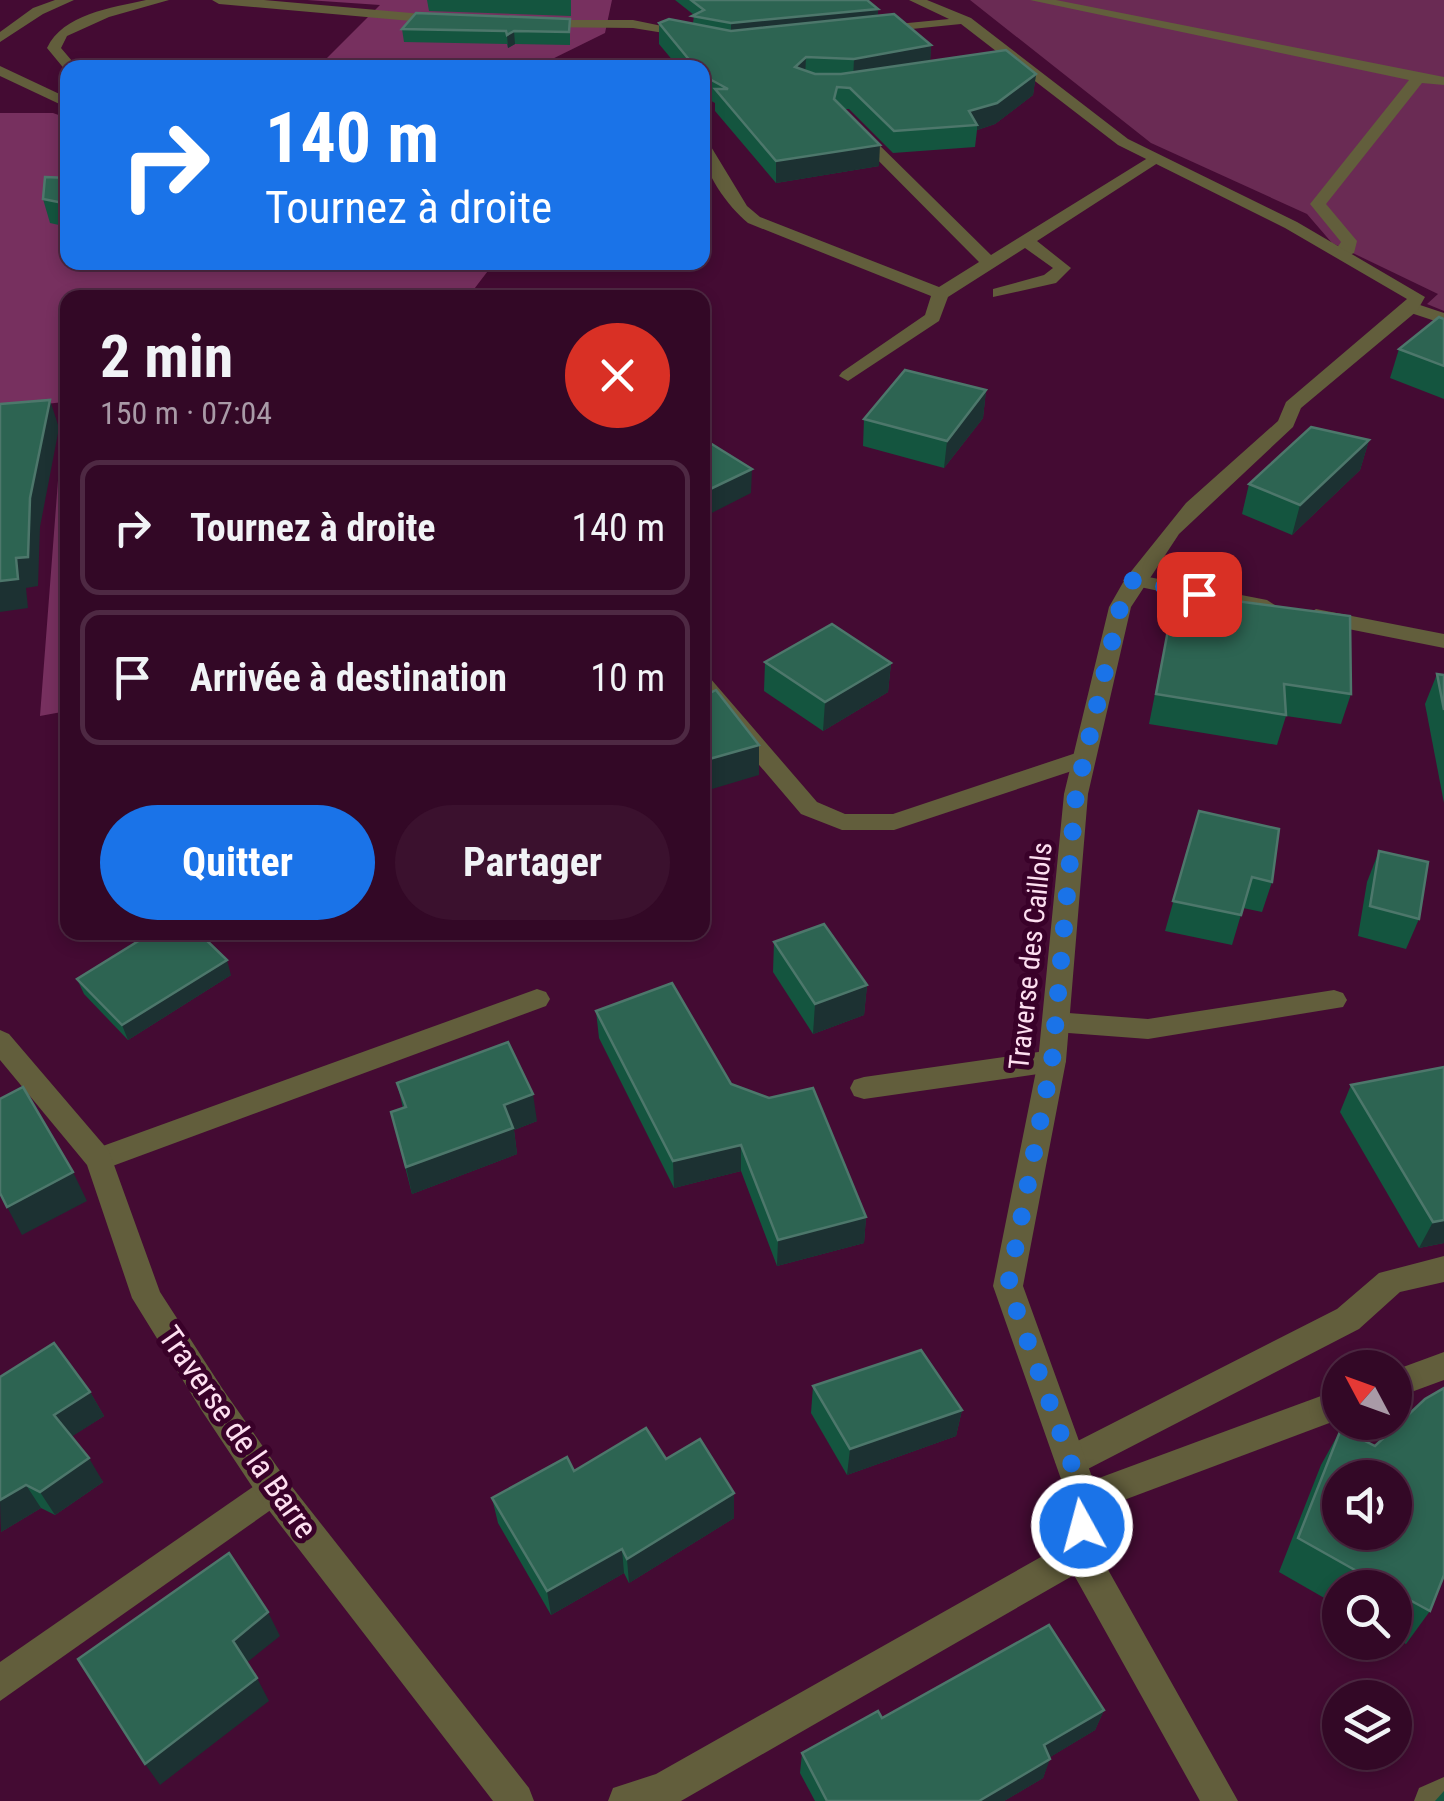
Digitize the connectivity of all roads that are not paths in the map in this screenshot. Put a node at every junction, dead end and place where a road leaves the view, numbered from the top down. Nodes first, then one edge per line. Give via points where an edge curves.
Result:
1 (68, 0) edge
2 (162, 0) edge
3 (219, 0) edge
4 (916, 0) edge
5 (1036, 0) edge
6 (966, 21) junction
7 (471, 22) edge
8 (528, 24) edge
9 (868, 31) edge
10 (702, 37) edge
11 (0, 38) edge
12 (64, 60) edge
13 (0, 70) edge
14 (1418, 78) junction
15 (1444, 80) edge
16 (60, 100) edge
17 (841, 115) edge
18 (710, 156) edge
19 (1156, 159) junction
20 (1024, 238) junction
21 (1341, 254) junction
22 (988, 261) junction
23 (998, 293) dead end
24 (940, 294) junction
25 (1411, 306) junction
26 (1444, 320) edge
27 (848, 376) dead end
28 (1133, 580) junction
29 (1444, 641) edge
30 (710, 692) edge
31 (1082, 758) junction
32 (537, 999) dead end
33 (1334, 1000) dead end
34 (1056, 1022) junction
35 (0, 1041) edge
36 (1052, 1061) junction
37 (864, 1088) dead end
38 (99, 1159) junction
39 (1444, 1269) edge
40 (1444, 1366) edge
41 (1412, 1378) edge
42 (1322, 1411) edge
43 (1071, 1461) junction
44 (273, 1489) junction
45 (1084, 1499) junction
46 (1080, 1553) junction
47 (0, 1682) edge
48 (1444, 1796) edge
49 (516, 1801) edge
50 (626, 1801) edge
51 (1220, 1801) edge
52 (1432, 1801) edge

1 - 11 street via 38,11
2 - 12 street via 104,14 60,34 54,48
3 - 7 street
4 - 6 street
5 - 14 street
6 - 9 street
6 - 19 street via 1007,59
8 - 10 street via 632,24
13 - 16 street
14 - 15 street
14 - 21 street via 1318,204 1349,241
17 - 22 street
18 - 24 street via 754,220
19 - 20 street
19 - 21 street
20 - 22 street
20 - 23 street via 1063,268 1050,279
21 - 25 street via 1409,289 1416,296
22 - 24 street
24 - 27 street via 934,317
25 - 26 street
25 - 28 street, Traverse des Caillols via 1293,406 1286,423 1183,514
28 - 29 street
28 - 31 street, Traverse des Caillols
30 - 31 street via 809,808 842,822 894,822
31 - 34 street, Traverse des Caillols
32 - 38 street
33 - 34 street via 1148,1030
34 - 36 street, Traverse des Caillols
35 - 38 street, Traverse de la Barre
36 - 37 street
36 - 43 street, Traverse des Caillols via 1008,1286
38 - 44 street, Traverse de la Barre via 146,1298
39 - 43 street via 1374,1288 1348,1319
40 - 41 street
42 - 45 street
43 - 45 street, Traverse des Caillols
44 - 47 street
44 - 49 street, Traverse de la Barre
45 - 46 street, Traverse des Caillols
46 - 50 street via 662,1791
46 - 51 street
48 - 52 street

